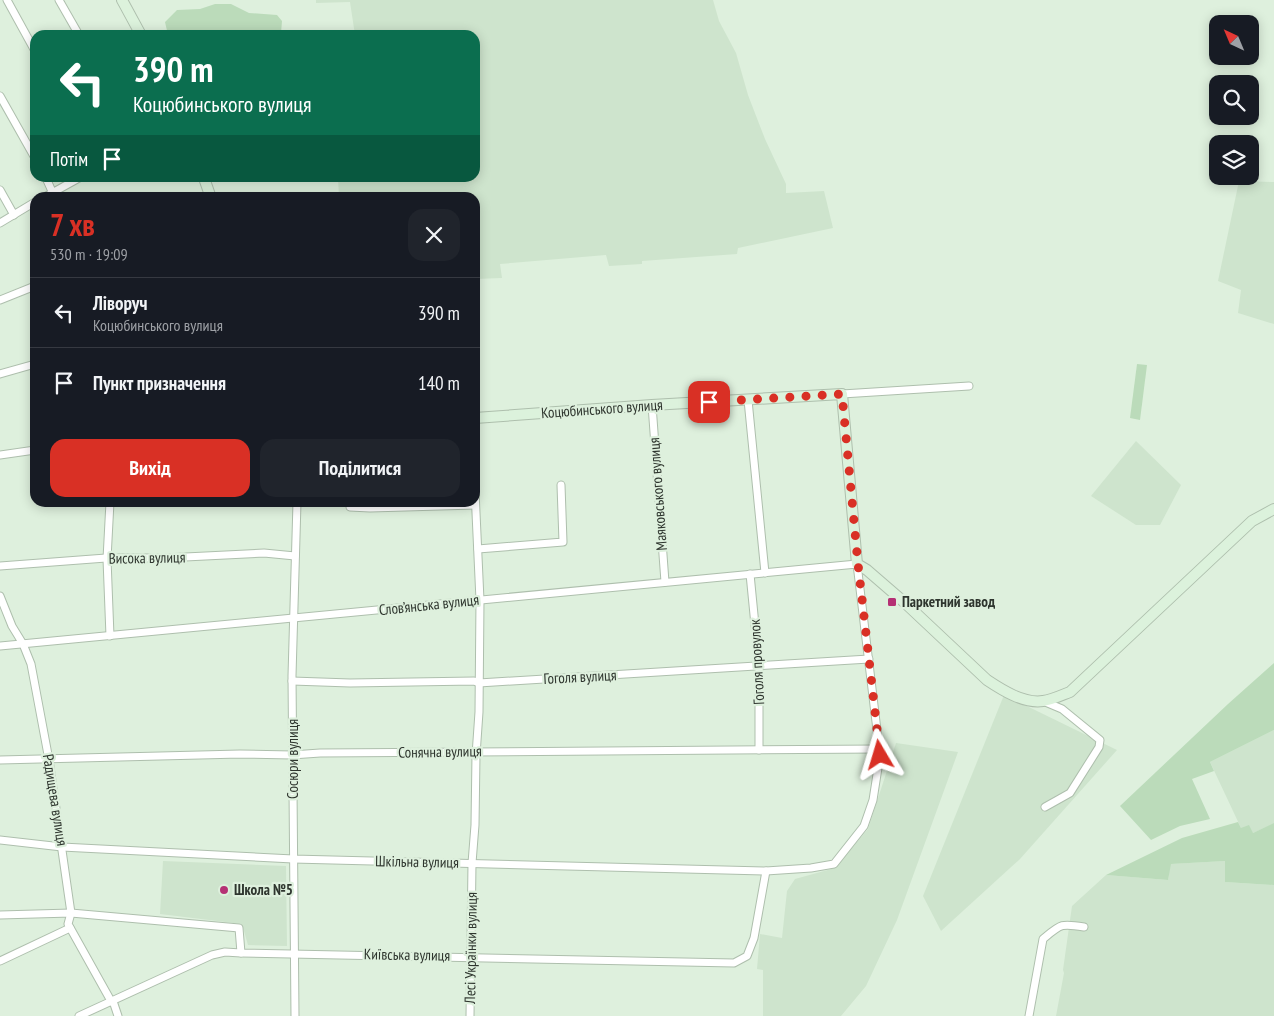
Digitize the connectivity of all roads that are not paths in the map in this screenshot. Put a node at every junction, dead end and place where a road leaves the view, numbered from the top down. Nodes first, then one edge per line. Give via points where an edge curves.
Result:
1 (7, 0) edge
2 (59, 0) edge
3 (122, 0) edge
4 (76, 30) edge
5 (138, 30) edge
6 (30, 42) edge
7 (0, 96) edge
8 (30, 149) edge
9 (74, 182) edge
10 (0, 190) edge
11 (59, 192) edge
12 (30, 205) edge
13 (14, 215) junction
14 (0, 223) edge
15 (30, 288) edge
16 (0, 300) edge
17 (30, 365) edge
18 (0, 374) edge
19 (969, 386) dead end
20 (842, 394) junction
21 (748, 400) junction
22 (652, 405) junction
23 (480, 418) edge
24 (30, 451) edge
25 (0, 456) edge
26 (561, 485) dead end
27 (110, 507) edge
28 (297, 507) edge
29 (350, 507) dead end
30 (405, 507) edge
31 (476, 507) edge
32 (1274, 509) edge
33 (478, 550) junction
34 (295, 556) junction
35 (107, 558) junction
36 (858, 564) junction
37 (0, 566) edge
38 (765, 573) junction
39 (750, 574) junction
40 (665, 582) junction
41 (0, 596) edge
42 (480, 600) junction
43 (292, 618) junction
44 (110, 636) junction
45 (24, 644) junction
46 (0, 646) edge
47 (869, 659) junction
48 (759, 666) junction
49 (292, 681) junction
50 (479, 683) junction
51 (1043, 701) junction
52 (880, 749) junction
53 (759, 750) junction
54 (476, 752) junction
55 (292, 755) junction
56 (0, 760) edge
57 (49, 760) junction
58 (1045, 807) dead end
59 (0, 840) edge
60 (62, 847) junction
61 (293, 859) junction
62 (472, 863) junction
63 (766, 871) junction
64 (71, 913) junction
65 (0, 915) edge
66 (1084, 927) dead end
67 (70, 928) junction
68 (293, 952) junction
69 (241, 953) junction
70 (470, 957) junction
71 (0, 961) edge
72 (111, 1001) junction
73 (79, 1016) edge
74 (118, 1016) edge
75 (295, 1016) edge
76 (470, 1016) edge
77 (1029, 1016) edge

1 - 6 street
2 - 4 street
3 - 5 street
7 - 8 street
9 - 11 street
10 - 13 street
12 - 13 street
13 - 14 street
15 - 16 street
17 - 18 street
19 - 20 street, Коцюбинського вулиця
20 - 21 street, Коцюбинського вулиця
20 - 36 street
21 - 22 street, Коцюбинського вулиця
21 - 38 street
22 - 23 street, Коцюбинського вулиця
22 - 40 street, Маяковського вулиця
24 - 25 street
26 - 33 street via 563,542
27 - 35 street
28 - 34 street, Сосюри вулиця
29 - 30 street
31 - 33 street, Лесі Українки вулиця
32 - 51 street via 1252,521 1070,692
33 - 42 street, Лесі Українки вулиця
34 - 35 street, Висока вулиця
34 - 43 street, Сосюри вулиця
35 - 37 street, Висока вулиця
35 - 44 street
36 - 38 street, Слов’янська вулиця
36 - 47 street
36 - 51 street via 903,600 987,680 1028,700
38 - 39 street, Слов’янська вулиця
39 - 40 street, Слов’янська вулиця
39 - 48 street, Гоголя провулок
40 - 42 street, Слов’янська вулиця
41 - 45 street, Радищева вулиця via 12,626
42 - 43 street, Слов’янська вулиця
42 - 50 street, Лесі Українки вулиця
43 - 44 street, Слов’янська вулиця
43 - 49 street, Сосюри вулиця
44 - 45 street, Слов’янська вулиця
45 - 46 street, Слов’янська вулиця
45 - 57 street, Радищева вулиця via 31,664
47 - 48 street, Гоголя вулиця
47 - 52 street
48 - 50 street, Гоголя вулиця
48 - 53 street, Гоголя провулок
49 - 50 street, Гоголя вулиця
49 - 55 street, Сосюри вулиця
50 - 54 street, Лесі Українки вулиця
51 - 58 street via 1062,709 1100,740 1099,747 1070,793
52 - 53 street, Сонячна вулиця
52 - 63 street, Шкільна вулиця via 873,800 864,826 834,864
53 - 54 street, Сонячна вулиця
54 - 55 street, Сонячна вулиця
54 - 62 street, Лесі Українки вулиця
55 - 57 street, Сонячна вулиця
55 - 61 street, Сосюри вулиця
56 - 57 street, Сонячна вулиця
57 - 60 street, Радищева вулиця
59 - 60 street, Шкільна вулиця
60 - 61 street, Шкільна вулиця
60 - 64 street, Радищева вулиця
61 - 62 street, Шкільна вулиця
61 - 68 street, Сосюри вулиця
62 - 63 street, Шкільна вулиця
62 - 70 street, Лесі Українки вулиця
63 - 70 street, Київська вулиця via 754,938 747,956 734,963
64 - 65 street
64 - 67 street, Радищева вулиця
64 - 69 street via 239,928
66 - 77 street via 1059,926 1043,939
67 - 71 street
67 - 72 street
68 - 69 street, Київська вулиця
68 - 70 street, Київська вулиця
68 - 75 street, Сосюри вулиця
69 - 72 street, Київська вулиця via 212,955
70 - 76 street, Лесі Українки вулиця
72 - 73 street, Київська вулиця
72 - 74 street

